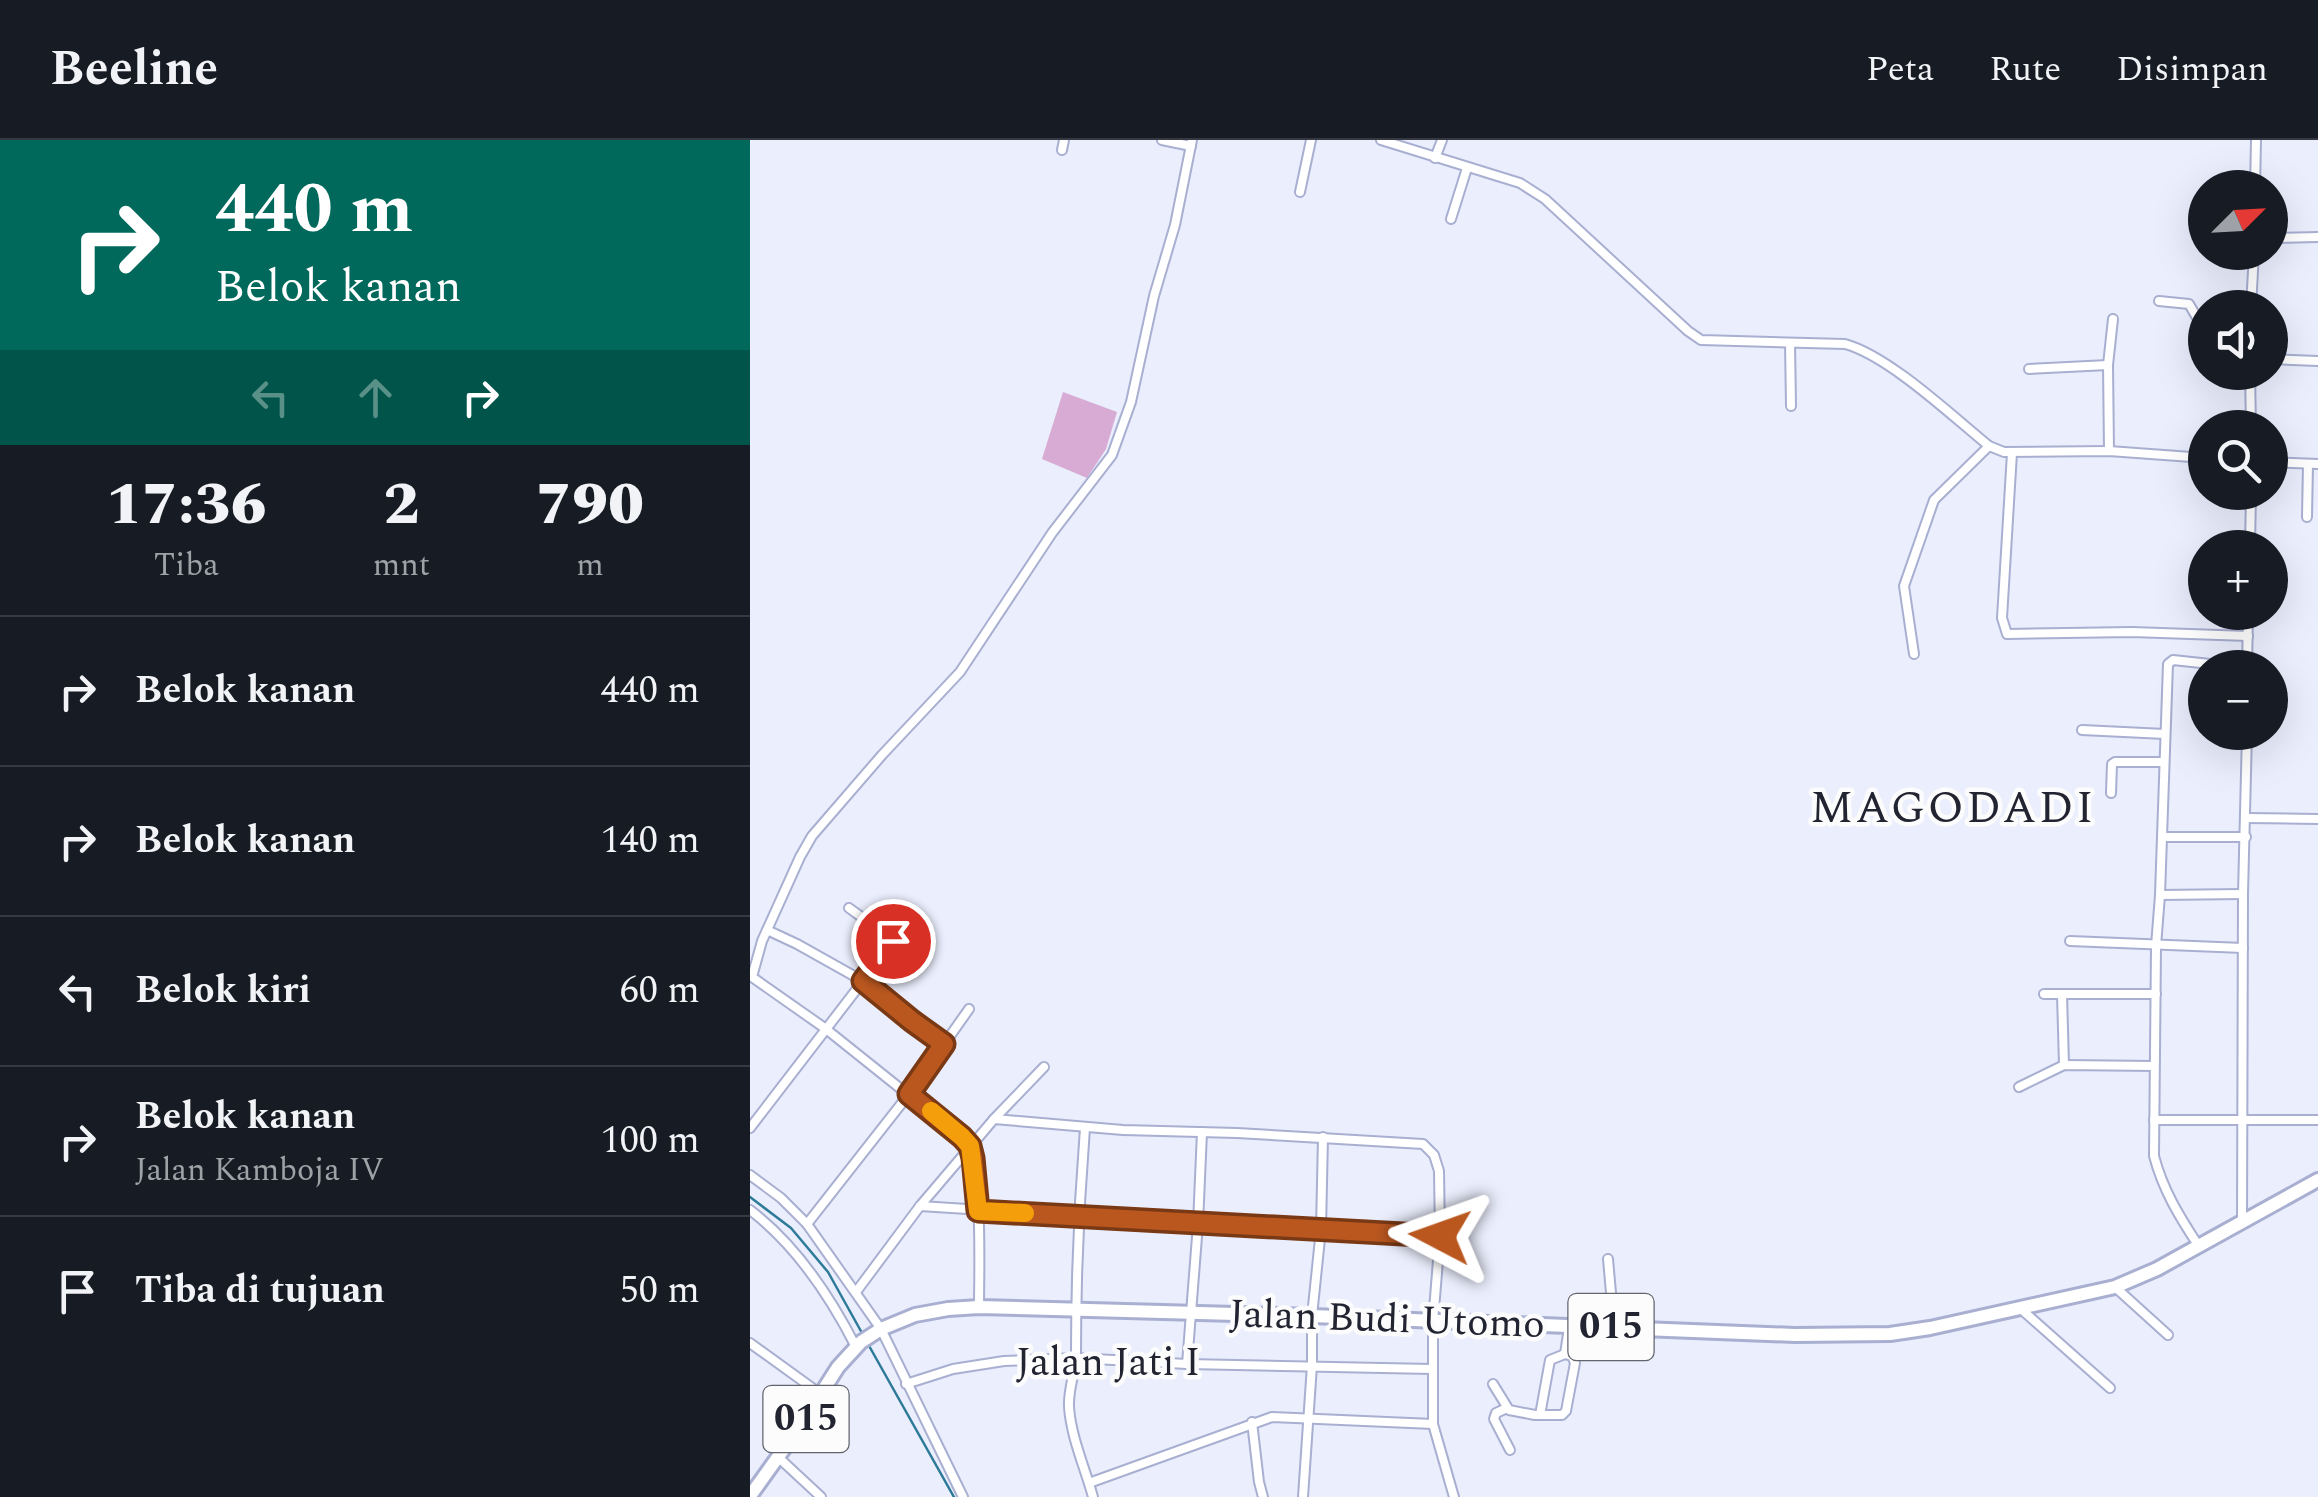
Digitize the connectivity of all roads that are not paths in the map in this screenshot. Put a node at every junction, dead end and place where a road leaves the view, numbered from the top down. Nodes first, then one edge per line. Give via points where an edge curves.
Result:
1 (1162, 140) edge
2 (1311, 140) edge
3 (1381, 140) edge
4 (1442, 140) edge
5 (2256, 140) edge
6 (1191, 143) edge
7 (1402, 143) edge
8 (1435, 158) junction
9 (1467, 168) junction
10 (2256, 170) edge
11 (1300, 192) dead end
12 (1451, 219) dead end
13 (2318, 237) edge
14 (2288, 238) edge
15 (2159, 301) dead end
16 (2188, 304) edge
17 (2113, 319) dead end
18 (1790, 343) junction
19 (2288, 359) edge
20 (2318, 360) edge
21 (2108, 365) junction
22 (2029, 369) dead end
23 (1792, 406) dead end
24 (1989, 446) junction
25 (2109, 451) junction
26 (2012, 453) junction
27 (2188, 457) edge
28 (2288, 463) edge
29 (2313, 464) edge
30 (2308, 518) dead end
31 (2248, 630) edge
32 (2248, 636) junction
33 (2248, 650) edge
34 (1914, 654) dead end
35 (2188, 662) edge
36 (2082, 730) dead end
37 (2166, 734) junction
38 (2247, 750) edge
39 (2164, 762) junction
40 (2111, 793) dead end
41 (2246, 818) junction
42 (2318, 818) edge
43 (2246, 837) junction
44 (2162, 838) junction
45 (2243, 894) junction
46 (2160, 895) junction
47 (849, 908) dead end
48 (767, 930) junction
49 (2070, 941) dead end
50 (2156, 946) junction
51 (2243, 948) junction
52 (751, 979) edge
53 (863, 981) junction
54 (2044, 994) dead end
55 (2062, 994) junction
56 (2156, 994) junction
57 (969, 1009) dead end
58 (826, 1029) junction
59 (944, 1044) junction
60 (2064, 1065) junction
61 (2154, 1066) junction
62 (1044, 1067) dead end
63 (2019, 1087) dead end
64 (909, 1094) junction
65 (994, 1119) junction
66 (2154, 1120) junction
67 (2242, 1120) junction
68 (2318, 1120) edge
69 (750, 1128) edge
70 (1085, 1128) junction
71 (1202, 1132) junction
72 (1323, 1137) junction
73 (970, 1146) junction
74 (750, 1175) edge
75 (2317, 1181) edge
76 (920, 1206) junction
77 (750, 1210) edge
78 (978, 1211) junction
79 (1078, 1216) junction
80 (2242, 1222) junction
81 (807, 1224) junction
82 (1198, 1224) junction
83 (1321, 1229) junction
84 (1440, 1236) junction
85 (2198, 1245) junction
86 (1608, 1259) dead end
87 (2115, 1287) junction
88 (856, 1292) junction
89 (979, 1307) junction
90 (1074, 1309) junction
91 (2021, 1309) junction
92 (1190, 1313) junction
93 (1312, 1316) junction
94 (1432, 1322) junction
95 (1569, 1327) junction
96 (1614, 1328) junction
97 (879, 1331) junction
98 (2168, 1335) dead end
99 (750, 1343) edge
100 (858, 1344) junction
101 (1565, 1354) junction
102 (1076, 1358) junction
103 (1187, 1364) junction
104 (1312, 1365) junction
105 (1432, 1369) junction
106 (906, 1384) junction
107 (1493, 1384) dead end
108 (2110, 1388) dead end
109 (822, 1395) junction
110 (1507, 1408) junction
111 (1540, 1415) junction
112 (1308, 1417) junction
113 (1252, 1422) junction
114 (1433, 1424) junction
115 (1510, 1450) dead end
116 (778, 1457) junction
117 (1089, 1483) junction
118 (750, 1496) edge
119 (822, 1497) edge
120 (963, 1497) edge
121 (1092, 1497) edge
122 (1263, 1497) edge
123 (1303, 1497) edge
124 (1454, 1497) edge

1 - 6 street
2 - 11 street
3 - 7 street
4 - 8 street
5 - 10 street
6 - 48 street via 1131,402 1112,455 960,672 812,836
7 - 8 street
8 - 9 street
9 - 12 street
9 - 18 street via 1545,199 1698,338
13 - 14 street
15 - 16 street
17 - 21 street
18 - 23 street
18 - 24 street via 1845,344 1869,354
19 - 20 street
21 - 22 street
21 - 25 street
24 - 26 street
24 - 34 street via 1934,500 1904,586
25 - 26 street
25 - 27 street
26 - 32 street via 2002,618 2007,634
28 - 29 street
29 - 30 street
31 - 32 street
32 - 33 street
35 - 37 street via 2168,664
36 - 37 street
37 - 39 street
38 - 41 street
39 - 40 street via 2115,762
39 - 44 street
41 - 42 street
41 - 43 street
43 - 44 street
43 - 45 street
44 - 46 street
45 - 46 street
45 - 51 street
46 - 50 street
47 - 53 street via 893,941
48 - 52 street
48 - 53 street
49 - 50 street
50 - 51 street
50 - 56 street
51 - 67 street
52 - 58 street
53 - 58 street
53 - 59 street
54 - 55 street
55 - 56 street
55 - 60 street
56 - 61 street
57 - 59 street
58 - 64 street
58 - 69 street
59 - 64 street
60 - 61 street
60 - 63 street
61 - 66 street
62 - 65 street
64 - 73 street
64 - 81 street
65 - 70 street
65 - 73 street
66 - 67 street
66 - 85 street via 2160,1178
67 - 68 street
67 - 80 street
70 - 71 street
70 - 79 street
71 - 72 street
71 - 82 street
72 - 83 street
72 - 84 street via 1429,1148 1439,1171
73 - 76 street
73 - 78 street
74 - 81 street
75 - 80 main road, Jalan Budi Utomo / 015
76 - 78 street
76 - 88 street
77 - 100 street via 810,1271
78 - 79 street
78 - 89 street
79 - 82 street
79 - 90 street
80 - 85 main road, Jalan Budi Utomo / 015
81 - 88 street
82 - 83 street
82 - 92 street
83 - 84 street
83 - 93 street
84 - 94 street
85 - 87 main road, Jalan Budi Utomo / 015
86 - 96 street
87 - 91 main road, Jalan Budi Utomo / 015
87 - 98 street
88 - 97 street
89 - 90 main road, Jalan Budi Utomo / 015
89 - 97 main road, Jalan Budi Utomo / 015 via 915,1315
90 - 92 main road, Jalan Budi Utomo / 015
90 - 102 street
91 - 96 main road, Jalan Budi Utomo / 015 via 1852,1336
91 - 108 street
92 - 93 main road, Jalan Budi Utomo / 015
92 - 103 street
93 - 94 main road, Jalan Budi Utomo / 015
93 - 104 street
94 - 95 main road, Jalan Budi Utomo / 015
94 - 105 street
95 - 96 main road, Jalan Budi Utomo / 015
95 - 101 street
97 - 100 main road, Jalan Budi Utomo / 015
97 - 106 street
99 - 109 street
100 - 109 main road, Jalan Budi Utomo / 015
101 - 111 street via 1550,1360
101 - 111 street via 1575,1363 1566,1411
102 - 103 street, Jalan Jati I
102 - 106 street, Jalan Jati I via 1004,1361
102 - 117 street via 1069,1412
103 - 104 street, Jalan Jati I
104 - 105 street, Jalan Jati I
104 - 112 street
105 - 114 street
106 - 120 street
107 - 110 street
109 - 116 main road, Jalan Budi Utomo / 015
110 - 111 street
110 - 115 street via 1494,1418
112 - 113 street
112 - 114 street
112 - 123 street
113 - 117 street
113 - 122 street
114 - 124 street
116 - 118 main road, Jalan Budi Utomo / 015
116 - 119 street
117 - 121 street

